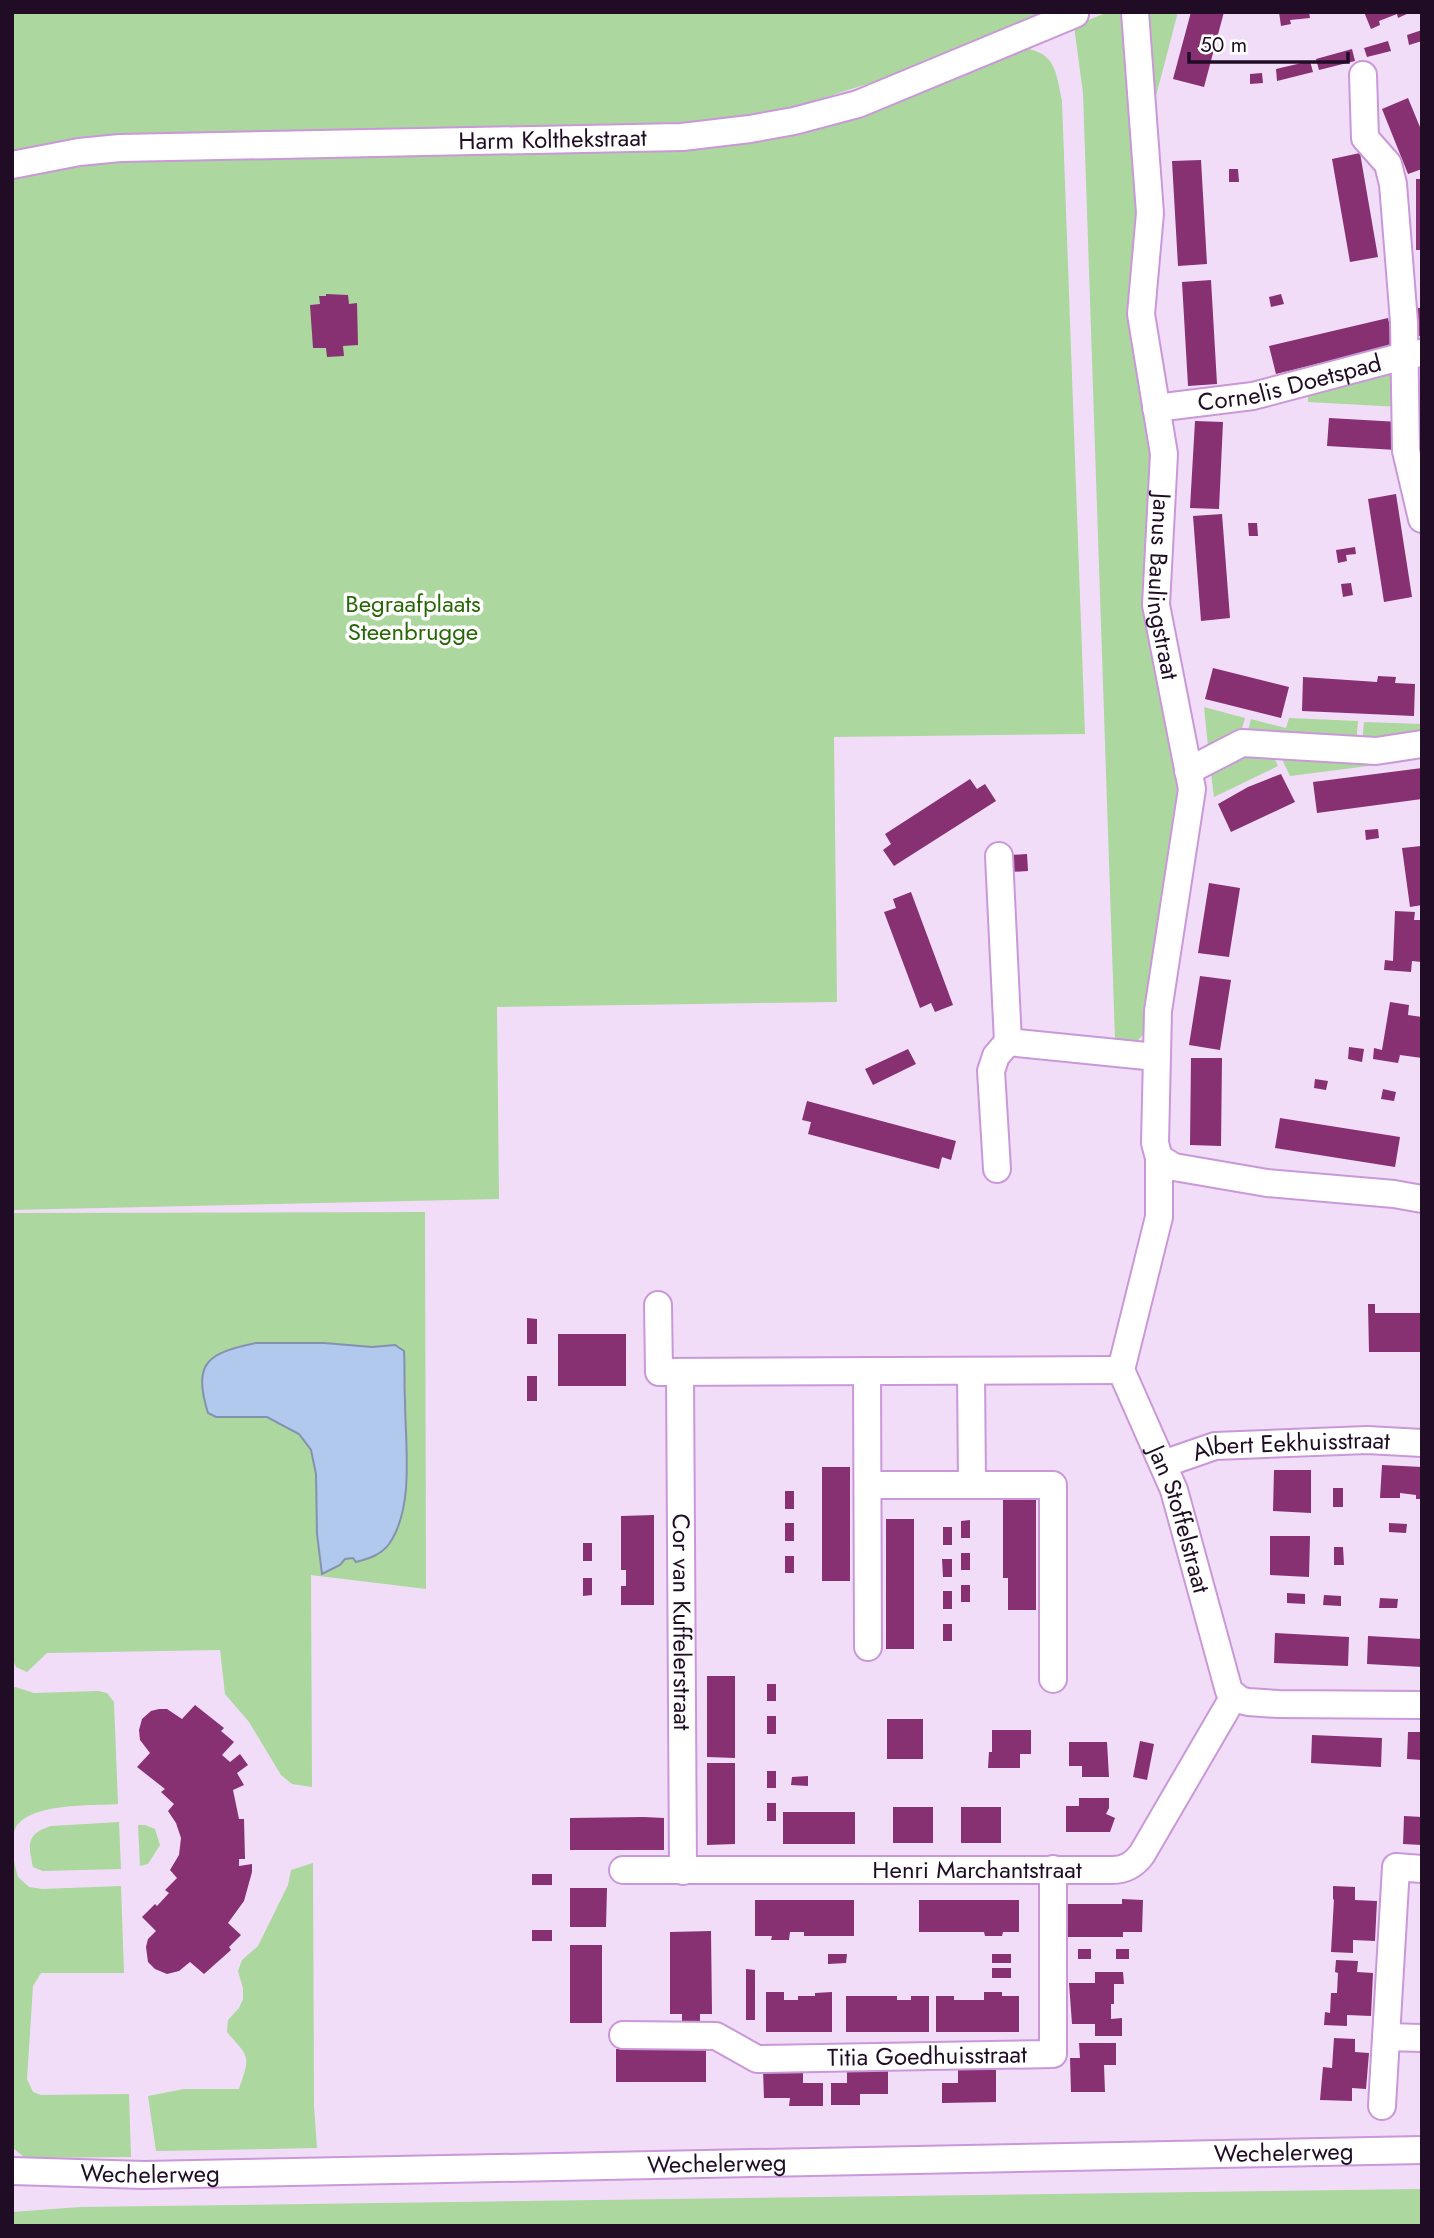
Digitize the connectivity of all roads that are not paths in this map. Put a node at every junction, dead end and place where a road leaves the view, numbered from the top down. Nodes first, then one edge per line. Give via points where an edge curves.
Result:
1 (1135, 12) edge
2 (1075, 14) dead end
3 (1363, 75) dead end
4 (12, 164) edge
5 (1413, 354) edge
6 (1156, 408) junction
7 (1422, 519) edge
8 (1422, 744) edge
9 (1188, 771) junction
10 (999, 856) dead end
11 (1008, 1042) junction
12 (1156, 1058) junction
13 (1159, 1158) junction
14 (997, 1169) dead end
15 (1422, 1199) edge
16 (658, 1305) dead end
17 (1121, 1370) junction
18 (867, 1371) junction
19 (971, 1371) junction
20 (680, 1372) junction
21 (1422, 1443) edge
22 (1163, 1464) junction
23 (868, 1485) junction
24 (972, 1485) junction
25 (868, 1647) dead end
26 (1053, 1679) dead end
27 (1234, 1696) junction
28 (1422, 1705) edge
29 (1053, 1869) junction
30 (1422, 1869) edge
31 (623, 1870) dead end
32 (683, 1871) junction
33 (623, 2035) dead end
34 (1386, 2037) junction
35 (1422, 2038) edge
36 (1382, 2106) dead end
37 (1422, 2150) edge
38 (12, 2171) edge

1 - 6 street, Janus Baulingstraat via 1150,212 1141,314
2 - 4 street, Harm Kolthekstraat via 858,104 750,129 682,136 120,148
3 - 5 street via 1365,138 1388,164 1393,184 1404,322
5 - 6 street, Cornelis Doetspad via 1253,396
5 - 7 street via 1406,451
6 - 9 street, Janus Baulingstraat via 1164,454 1156,605
8 - 9 street via 1376,751 1242,743
9 - 12 street, Janus Baulingstraat via 1192,789 1158,1011
10 - 11 street
11 - 12 street
11 - 14 street via 991,1071
12 - 13 street, Janus Baulingstraat via 1155,1143
13 - 15 street via 1174,1167 1266,1183
13 - 17 street via 1159,1217
16 - 20 street via 659,1372
17 - 19 street
17 - 22 street, Jan Stoffelstraat
18 - 19 street
18 - 20 street
18 - 23 street
19 - 24 street
20 - 32 street, Cor van Kuffelerstraat
21 - 22 street, Albert Eekhuisstraat via 1355,1440 1215,1446
22 - 27 street, Jan Stoffelstraat via 1226,1685
23 - 24 street
23 - 25 street
24 - 26 street via 1052,1485
27 - 28 street via 1278,1704
27 - 29 street, Henri Marchantstraat via 1137,1861 1116,1870
29 - 32 street, Henri Marchantstraat
29 - 33 street, Titia Goedhuisstraat via 1053,2054 757,2059 716,2035
30 - 34 street via 1396,1867
31 - 32 street, Henri Marchantstraat
34 - 35 street
34 - 36 street
37 - 38 street, Wechelerweg via 158,2175

